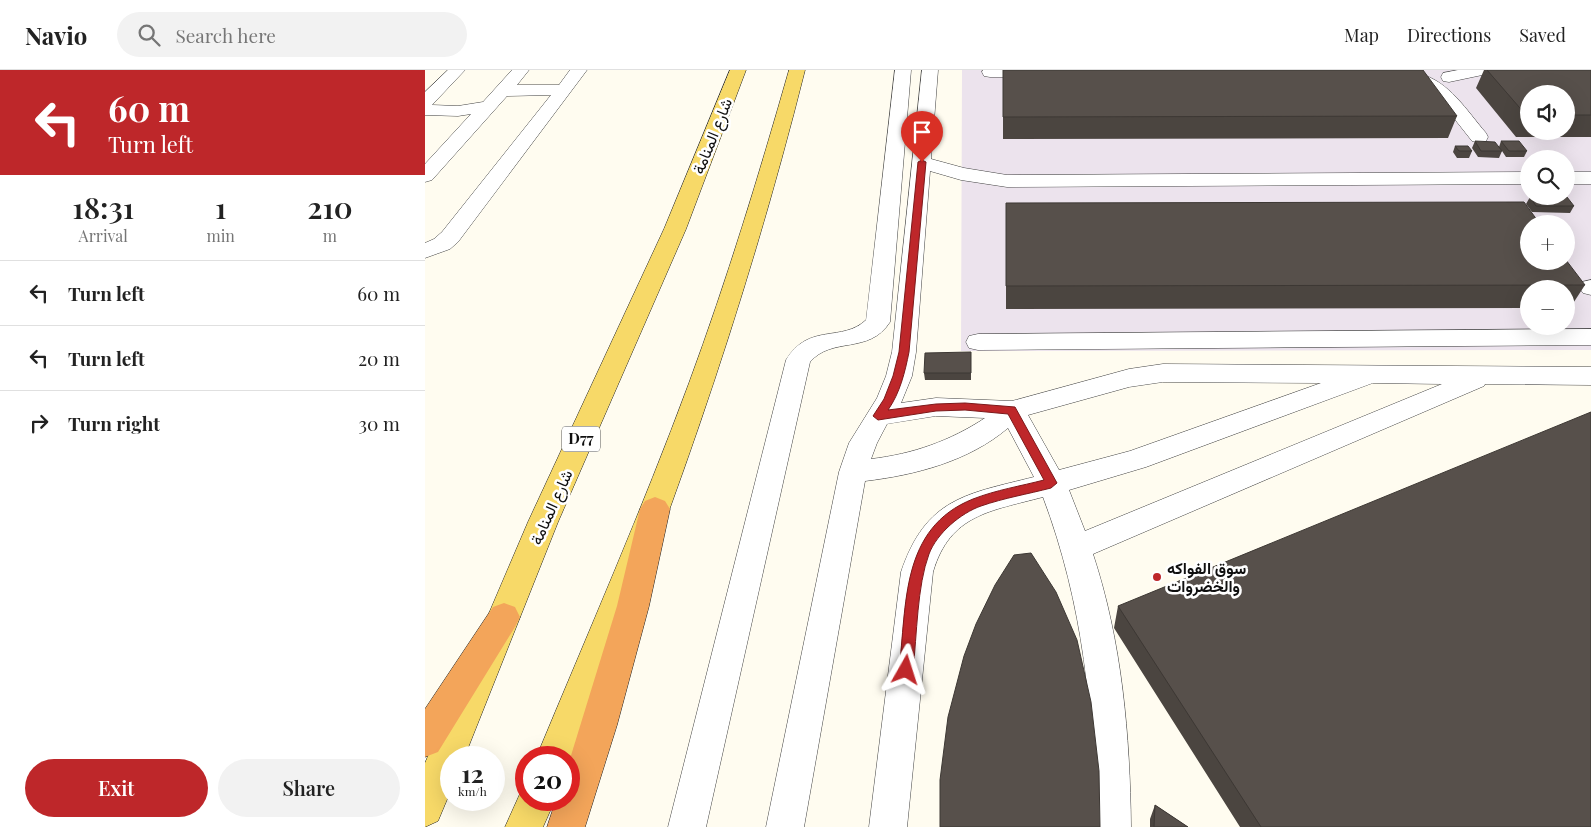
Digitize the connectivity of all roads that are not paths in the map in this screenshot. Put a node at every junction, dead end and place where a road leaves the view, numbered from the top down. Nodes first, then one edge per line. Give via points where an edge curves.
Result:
1 (457, 70) edge
2 (738, 70) edge
3 (797, 70) edge
4 (903, 70) edge
5 (930, 70) edge
6 (1481, 70) edge
7 (990, 72) dead end
8 (1060, 72) edge
9 (1410, 76) edge
10 (1447, 80) edge
11 (511, 81) edge
12 (571, 81) edge
13 (425, 102) edge
14 (489, 106) junction
15 (425, 110) edge
16 (425, 120) edge
17 (475, 122) junction
18 (1479, 137) dead end
19 (922, 162) junction
20 (425, 176) edge
21 (1520, 178) edge
22 (1575, 178) edge
23 (1591, 178) edge
24 (425, 251) edge
25 (1591, 337) edge
26 (978, 342) dead end
27 (1369, 375) junction
28 (1485, 376) junction
29 (1591, 376) edge
30 (1012, 410) junction
31 (878, 416) junction
32 (853, 472) junction
33 (1051, 483) junction
34 (655, 509) junction
35 (1076, 548) junction
36 (505, 617) junction
37 (425, 740) edge
38 (559, 746) edge
39 (425, 808) edge
40 (531, 811) edge
41 (524, 827) edge
42 (566, 827) edge
43 (687, 827) edge
44 (785, 827) edge
45 (888, 827) edge
46 (1112, 827) edge

1 - 13 lane
2 - 36 main road, شارع المنامة / D77 via 675,229 543,522
3 - 34 main road via 766,186 721,328
4 - 43 lane via 878,322 862,335 813,345 797,360
5 - 19 lane
6 - 10 lane
7 - 8 lane
9 - 10 lane
10 - 18 lane
11 - 12 lane via 530,89
11 - 14 lane
12 - 24 lane via 450,237
14 - 15 lane via 458,111
14 - 17 lane
16 - 17 lane via 456,118
17 - 20 lane
19 - 21 lane via 971,176 1007,181
19 - 31 lane via 904,352 889,401
22 - 23 lane
25 - 26 lane
27 - 28 lane
27 - 30 lane via 1163,373 1129,378
27 - 33 lane via 1136,460
28 - 29 lane
28 - 35 lane
30 - 31 lane via 936,407
30 - 32 lane via 994,427 965,444 930,458 893,468
30 - 33 lane
31 - 32 lane
32 - 44 lane
33 - 35 lane
33 - 45 lane via 977,503 955,514 937,530 924,550 917,572
34 - 38 main road
34 - 42 highway via 630,616
35 - 46 lane via 1091,602 1102,664 1109,733
36 - 37 highway
36 - 39 main road, شارع المنامة / D77
40 - 41 main road

